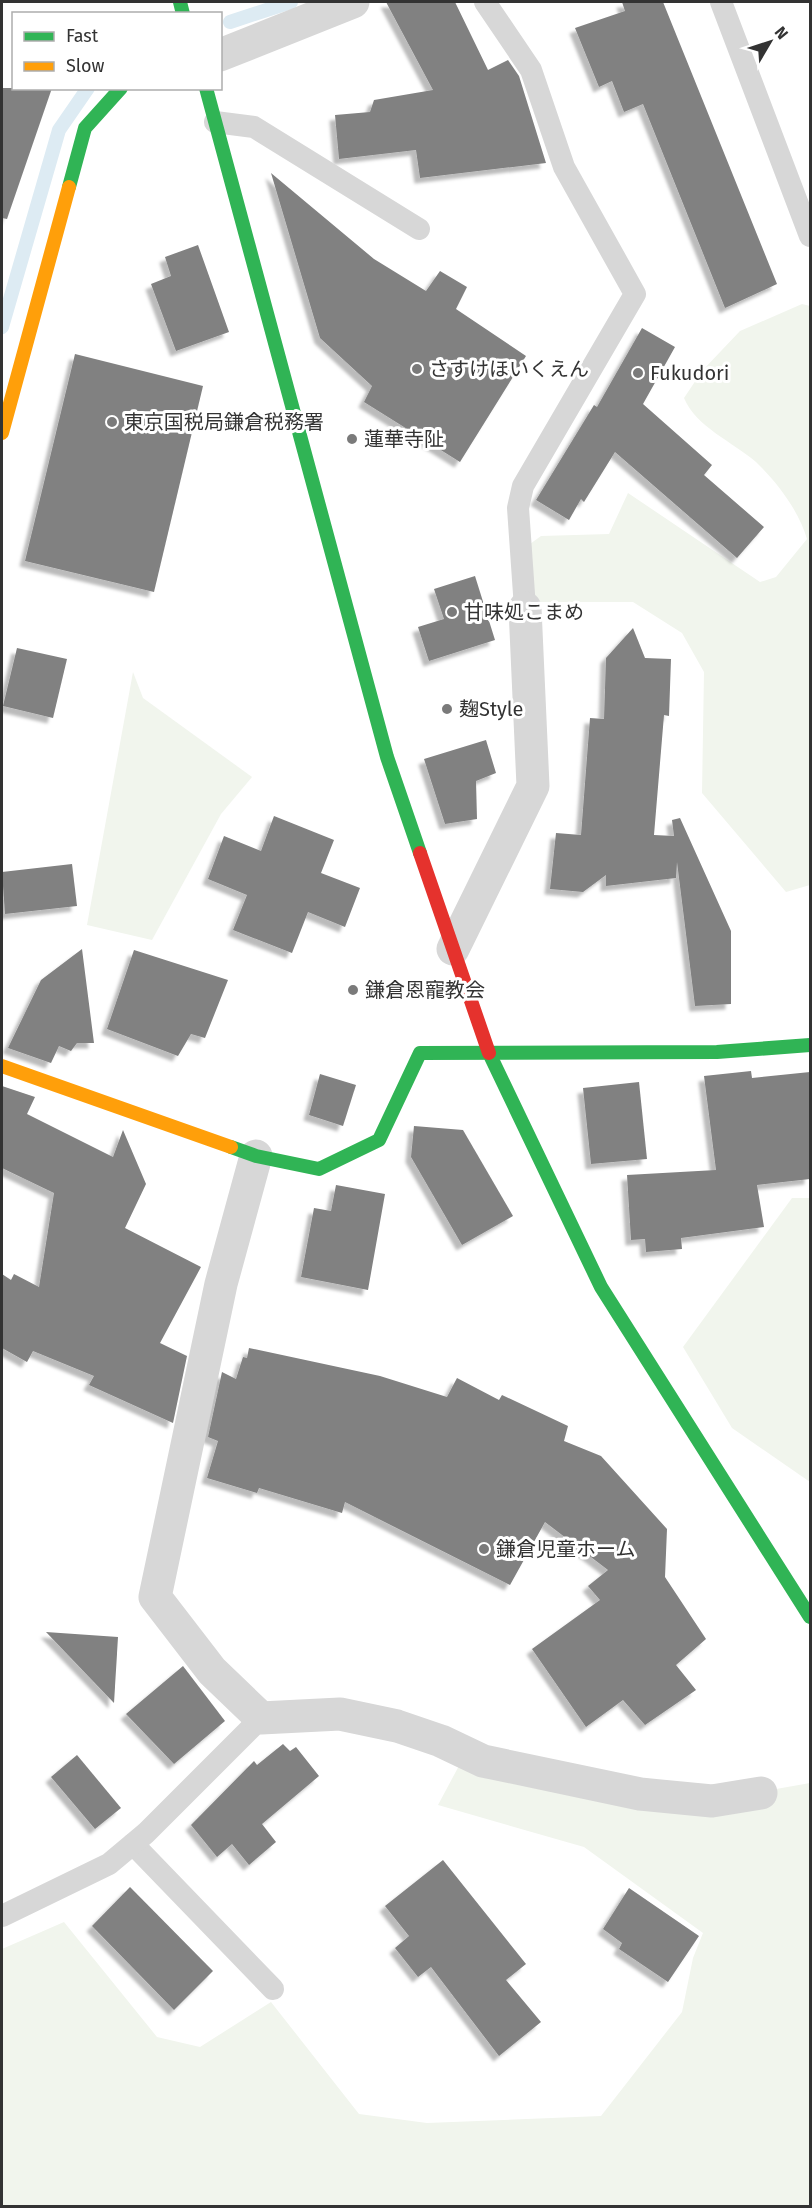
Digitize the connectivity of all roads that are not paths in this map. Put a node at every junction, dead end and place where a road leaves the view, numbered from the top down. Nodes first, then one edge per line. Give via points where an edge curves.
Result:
1 (353, 2) edge
2 (485, 2) edge
3 (721, 2) edge
4 (222, 54) edge
5 (119, 90) edge
6 (207, 90) edge
7 (215, 122) junction
8 (419, 229) dead end
9 (810, 236) edge
10 (2, 433) edge
11 (525, 608) joint
12 (453, 949) junction
13 (810, 1045) edge
14 (489, 1053) junction
15 (2, 1065) edge
16 (256, 1156) junction
17 (810, 1617) edge
18 (261, 1718) junction
19 (761, 1793) dead end
20 (133, 1845) junction
21 (2, 1916) edge
22 (273, 1989) dead end

1 - 4 street
2 - 11 lane via 531,70 564,167 635,294 523,486 518,508
3 - 9 lane
5 - 10 street via 85,128
6 - 7 street
7 - 8 lane via 254,127
7 - 12 street via 387,757
11 - 12 street via 533,786
12 - 14 street
13 - 14 street via 717,1052
14 - 16 street via 420,1053 379,1140 318,1169
14 - 17 street via 601,1287
15 - 16 street
16 - 18 street via 221,1284 155,1597 212,1671
18 - 19 street via 351,1716 397,1726 483,1761 640,1794 712,1801
18 - 20 lane
20 - 21 lane via 109,1864
20 - 22 lane

